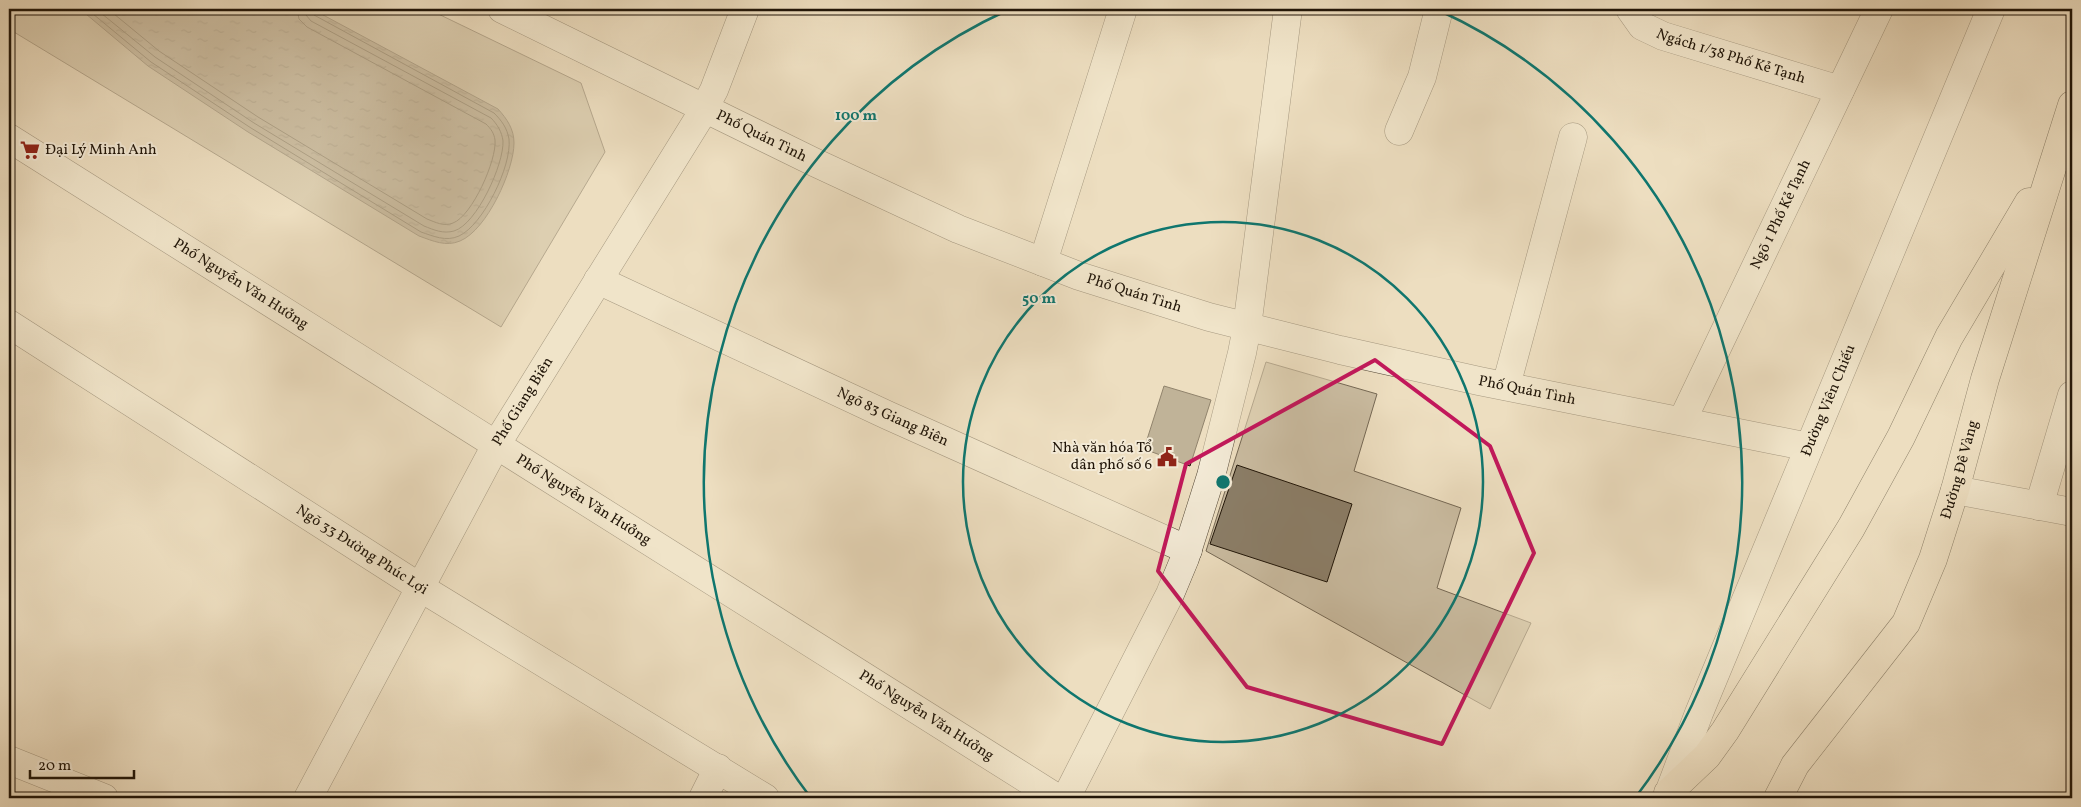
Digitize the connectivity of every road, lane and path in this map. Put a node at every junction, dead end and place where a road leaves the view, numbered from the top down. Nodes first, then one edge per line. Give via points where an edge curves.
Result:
1 (502, 9) edge
2 (745, 9) edge
3 (1123, 9) edge
4 (1288, 9) edge
5 (1439, 9) edge
6 (1630, 9) edge
7 (1879, 9) edge
8 (1991, 9) edge
9 (1840, 90) junction
10 (2072, 106) edge
11 (704, 108) junction
12 (1399, 131) dead end
13 (1573, 137) dead end
14 (9, 138) edge
15 (2056, 153) junction
16 (1043, 262) junction
17 (598, 280) junction
18 (9, 324) edge
19 (1247, 327) junction
20 (1506, 386) junction
21 (2072, 395) edge
22 (1682, 421) junction
23 (496, 445) junction
24 (1809, 447) junction
25 (1955, 490) junction
26 (2039, 506) junction
27 (2072, 512) edge
28 (1188, 550) junction
29 (421, 588) junction
30 (9, 760) edge
31 (718, 768) junction
32 (1665, 797) edge
33 (104, 798) edge
34 (308, 798) edge
35 (703, 798) edge
36 (766, 798) edge
37 (1057, 798) edge
38 (1066, 798) edge
39 (1778, 798) edge

1 - 11 street, Phố Quán Tình
2 - 11 street, Phố Giang Biên
3 - 16 street
4 - 19 street
5 - 12 street via 1422,77
6 - 9 street, Ngách 1/38 Phố Kẻ Tạnh via 1642,26 1663,36
7 - 9 street, Ngõ 1 Phố Kẻ Tạnh
8 - 24 street, Đường Viên Chiếu
9 - 22 street, Ngõ 1 Phố Kẻ Tạnh
10 - 15 main road, Đường Đê Vàng
11 - 16 street, Phố Quán Tình via 958,229
11 - 17 street, Phố Giang Biên
13 - 20 street
14 - 23 street, Phố Nguyễn Văn Hưởng
15 - 25 main road, Đường Đê Vàng via 1985,379
15 - 32 main road via 1949,337 1852,528 1725,731 1707,756
16 - 19 street, Phố Quán Tình
17 - 23 street, Phố Giang Biên
17 - 28 street, Ngõ 83 Giang Biên
18 - 29 street, Ngõ 33 Đường Phúc Lợi
19 - 20 street, Phố Quán Tình
19 - 28 street via 1211,476
20 - 22 street, Phố Quán Tình
21 - 26 street
22 - 24 street, Phố Quán Tình
23 - 29 street, Phố Giang Biên
23 - 37 street, Phố Nguyễn Văn Hưởng
24 - 32 street, Đường Viên Chiếu
25 - 26 street
25 - 39 main road, Đường Đê Vàng via 1934,559 1906,623 1795,765
26 - 27 street
28 - 38 street via 1170,594
29 - 31 street, Ngõ 33 Đường Phúc Lợi
29 - 34 street, Phố Giang Biên
30 - 33 street
31 - 35 street
31 - 36 street, Ngõ 33 Đường Phúc Lợi

